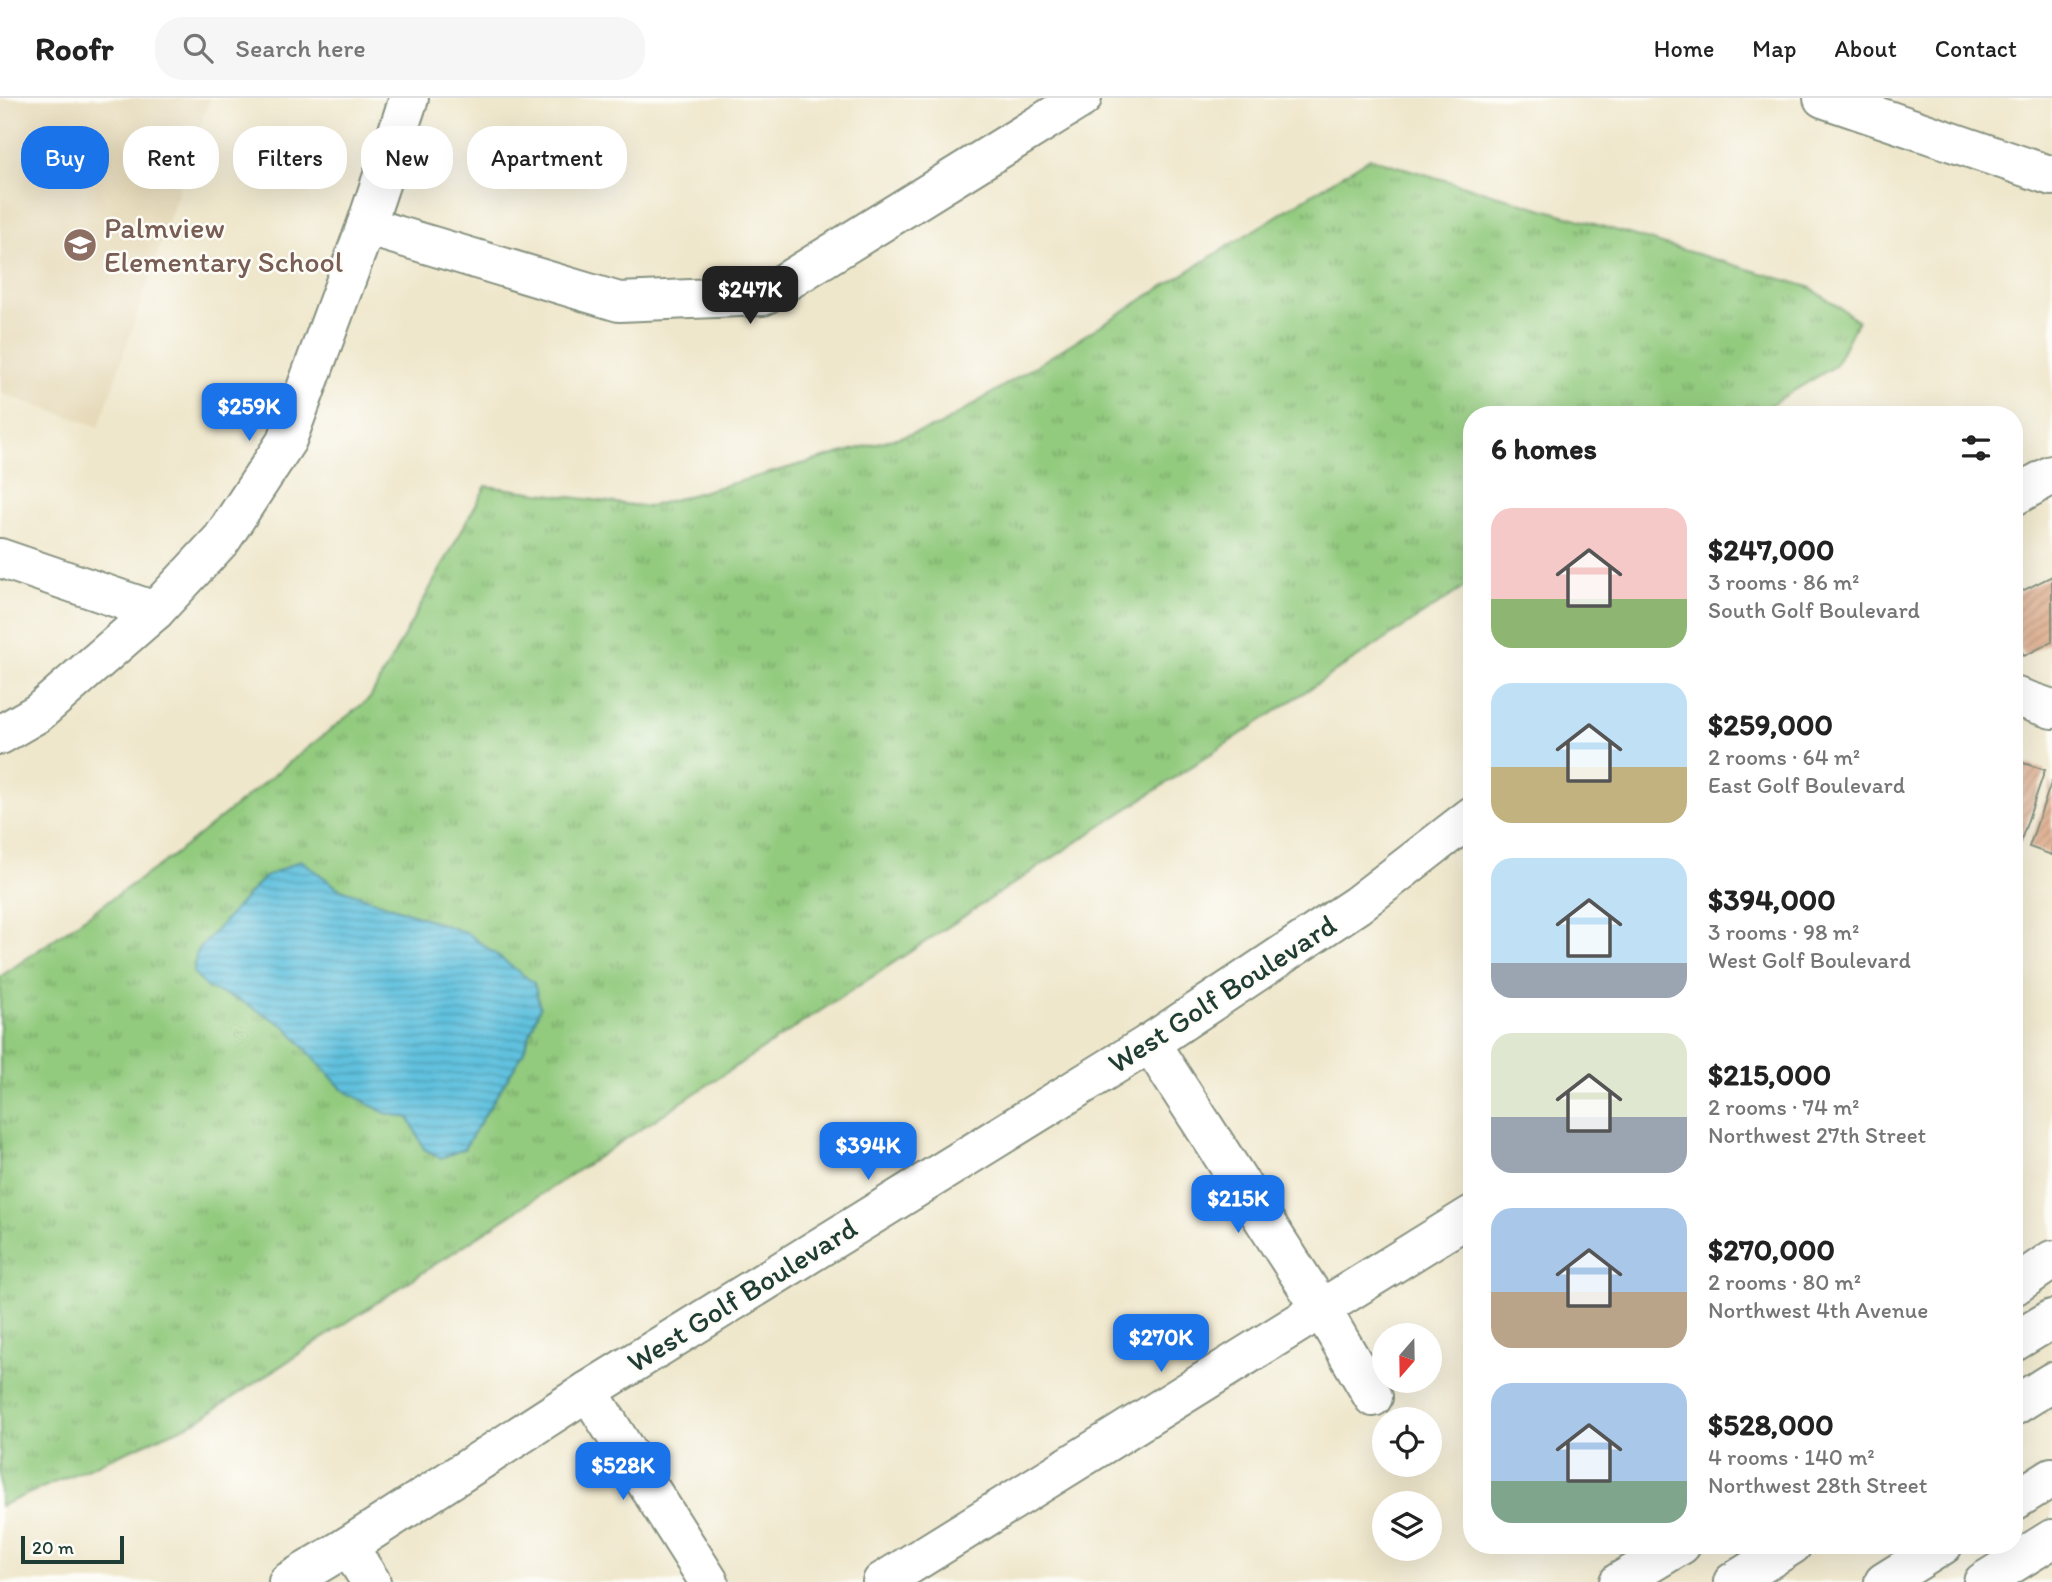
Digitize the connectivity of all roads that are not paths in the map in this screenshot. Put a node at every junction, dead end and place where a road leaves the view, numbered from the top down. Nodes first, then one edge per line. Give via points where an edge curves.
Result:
1 (409, 98) edge
2 (1082, 98) edge
3 (1823, 98) edge
4 (2052, 176) edge
5 (366, 226) junction
6 (2052, 475) edge
7 (2023, 491) edge
8 (0, 558) edge
9 (155, 611) junction
10 (2023, 699) edge
11 (2052, 709) edge
12 (0, 735) edge
13 (1463, 823) edge
14 (1150, 1043) junction
15 (1463, 1221) edge
16 (2052, 1260) edge
17 (2023, 1280) edge
18 (1322, 1310) junction
19 (2052, 1319) edge
20 (2023, 1337) edge
21 (2052, 1382) edge
22 (588, 1391) junction
23 (1373, 1397) dead end
24 (2023, 1400) edge
25 (2052, 1477) edge
26 (2023, 1495) edge
27 (2052, 1539) edge
28 (348, 1546) junction
29 (1640, 1554) edge
30 (1666, 1554) edge
31 (1778, 1554) edge
32 (1929, 1554) edge
33 (288, 1582) edge
34 (371, 1582) edge
35 (709, 1582) edge
36 (882, 1582) edge
37 (1604, 1582) edge
38 (1619, 1582) edge
39 (1733, 1582) edge
40 (1884, 1582) edge
41 (1983, 1582) edge

1 - 5 main road
2 - 5 main road via 763,296 619,302
3 - 4 main road
5 - 9 main road via 286,440 222,539
6 - 7 main road
8 - 9 main road
9 - 12 main road via 38,713
10 - 11 main road
13 - 14 main road, West Golf Boulevard via 1357,905
14 - 18 main road
14 - 22 main road, West Golf Boulevard
15 - 18 main road
16 - 17 main road
18 - 23 main road
18 - 36 main road
19 - 20 main road
21 - 24 main road
22 - 28 main road, West Golf Boulevard
22 - 35 main road
25 - 26 main road
27 - 41 main road
28 - 33 main road, West Golf Boulevard
28 - 34 main road
29 - 37 main road
30 - 38 main road
31 - 39 main road
32 - 40 main road

